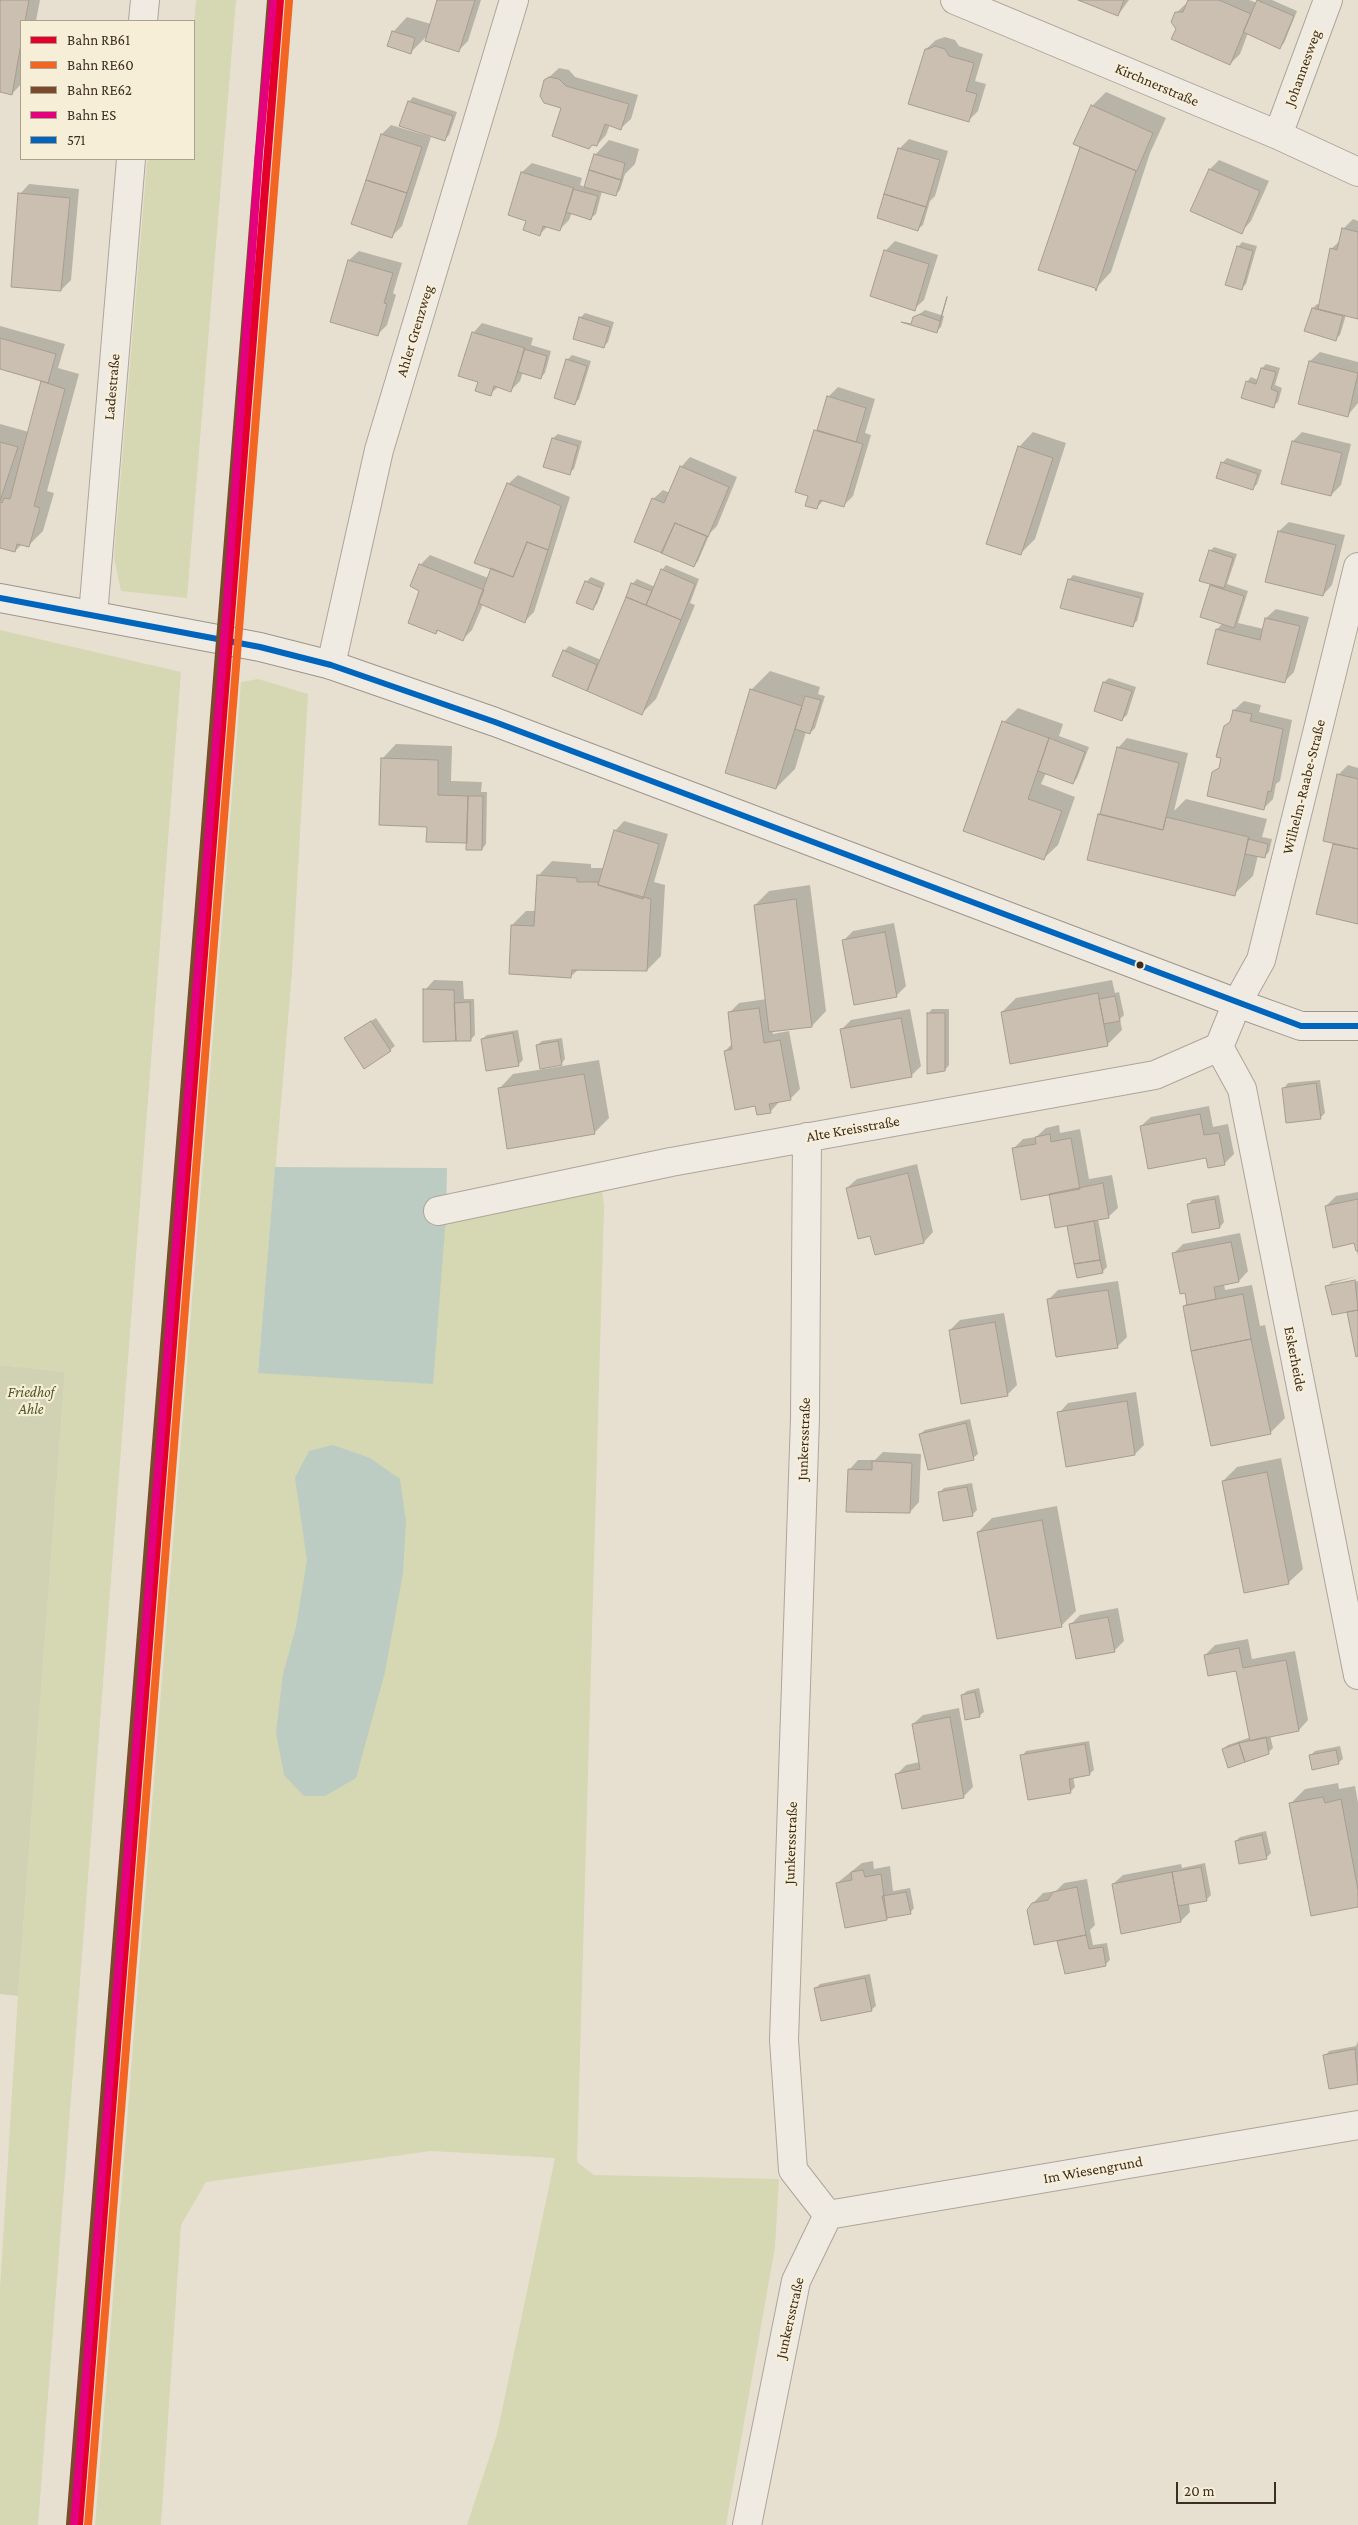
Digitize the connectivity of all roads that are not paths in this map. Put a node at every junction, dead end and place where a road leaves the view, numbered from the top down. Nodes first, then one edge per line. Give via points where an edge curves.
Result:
1 (145, 0) edge
2 (514, 0) edge
3 (1328, 0) edge
4 (973, 3) edge
5 (143, 20) edge
6 (1278, 135) junction
7 (131, 160) edge
8 (1358, 172) edge
9 (1358, 567) edge
10 (0, 598) edge
11 (93, 615) junction
12 (331, 665) junction
13 (1237, 1004) junction
14 (1358, 1026) edge
15 (1219, 1047) junction
16 (807, 1137) junction
17 (438, 1211) dead end
18 (1358, 1675) edge
19 (1358, 2125) edge
20 (828, 2216) junction
21 (747, 2525) edge

1 - 5 street
2 - 12 street, Ahler Grenzweg via 379,450
3 - 6 street, Johannesweg
4 - 6 street, Kirchnerstraße
6 - 8 street, Kirchnerstraße
7 - 11 street, Ladestraße
9 - 13 street, Wilhelm-Raabe-Straße via 1261,960
10 - 11 street
11 - 12 street via 260,647
12 - 13 street via 495,722
13 - 14 street via 1301,1026
13 - 15 street
15 - 16 street, Alte Kreisstraße via 1155,1074
15 - 18 street, Eskerheide via 1242,1089
16 - 17 street, Alte Kreisstraße
16 - 20 street, Junkersstraße via 805,1418 784,2040 793,2170
19 - 20 street, Im Wiesengrund
20 - 21 street, Junkersstraße via 796,2281

